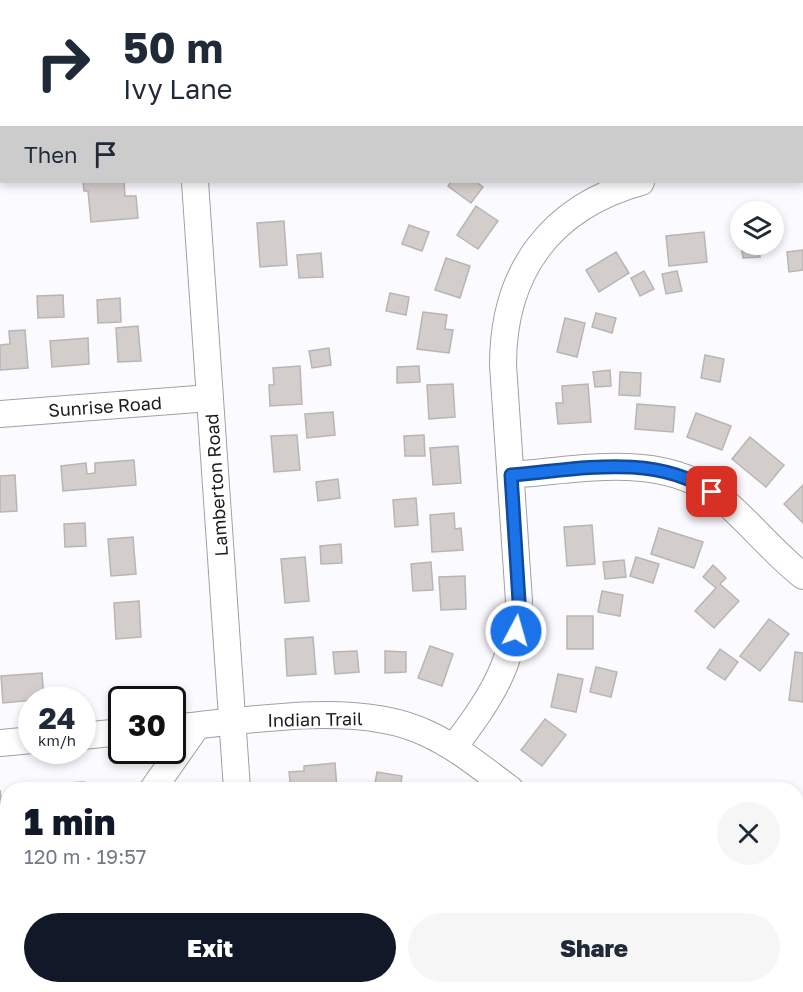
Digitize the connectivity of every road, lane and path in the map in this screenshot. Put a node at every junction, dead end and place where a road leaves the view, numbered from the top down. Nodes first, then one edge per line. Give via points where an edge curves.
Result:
1 (195, 183) edge
2 (638, 183) edge
3 (210, 398) junction
4 (0, 414) edge
5 (511, 475) junction
6 (803, 576) edge
7 (233, 723) junction
8 (186, 727) edge
9 (18, 741) edge
10 (0, 743) edge
11 (453, 747) junction
12 (166, 764) edge
13 (156, 782) edge
14 (237, 782) edge
15 (500, 782) edge

1 - 3 street, Lamberton Road
2 - 5 street via 595,198 571,214 535,251 519,279 503,339
3 - 4 street, Sunrise Road
3 - 7 street, Lamberton Road
5 - 6 street via 629,467 678,475 722,499
5 - 11 street via 519,601 516,631 497,685
7 - 8 street, Indian Trail
7 - 11 street, Indian Trail via 362,716 414,728
7 - 14 street, Lamberton Road
9 - 10 street
11 - 15 street, Indian Trail
12 - 13 street

